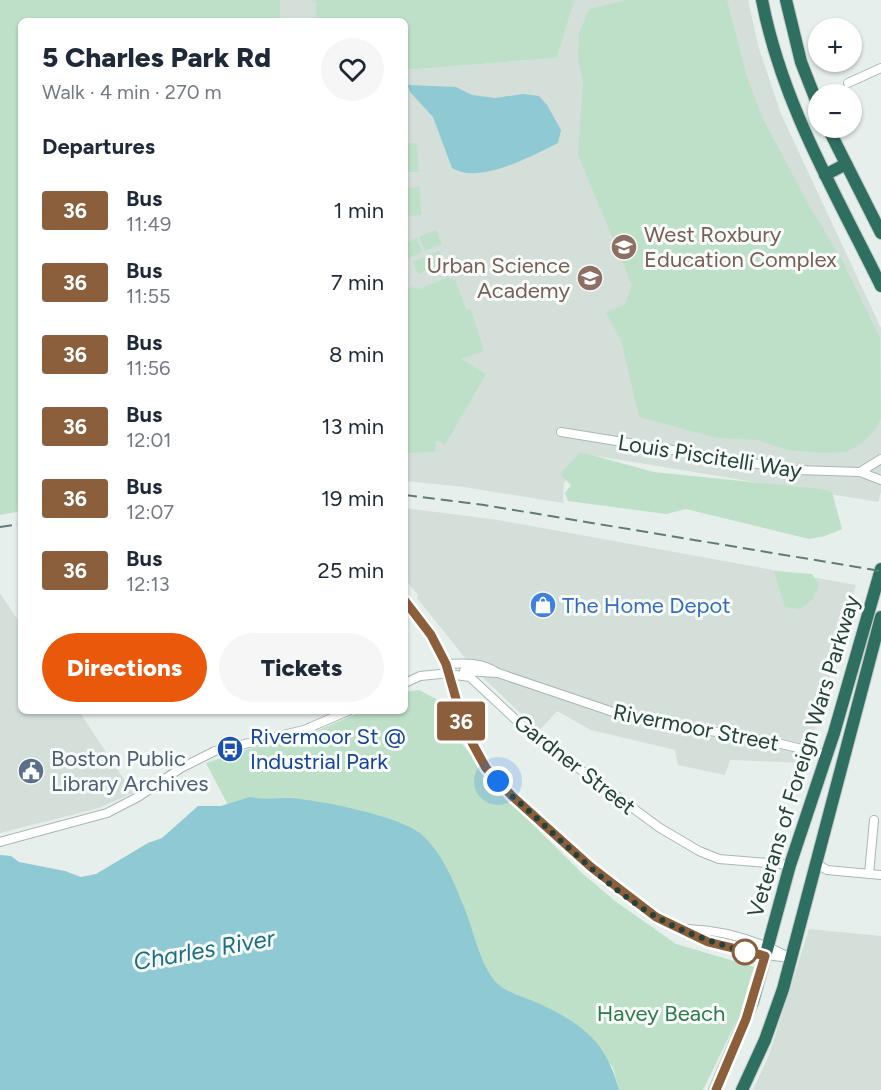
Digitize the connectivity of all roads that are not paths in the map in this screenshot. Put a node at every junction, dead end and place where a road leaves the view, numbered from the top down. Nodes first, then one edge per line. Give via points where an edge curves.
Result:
1 (762, 0) edge
2 (786, 0) edge
3 (881, 68) edge
4 (848, 83) dead end
5 (810, 84) edge
6 (833, 138) edge
7 (846, 164) junction
8 (825, 175) junction
9 (881, 233) edge
10 (881, 286) edge
11 (561, 432) dead end
12 (881, 459) edge
13 (860, 472) junction
14 (881, 480) edge
15 (881, 568) edge
16 (408, 605) edge
17 (881, 617) edge
18 (447, 669) junction
19 (408, 682) edge
20 (341, 714) edge
21 (827, 755) junction
22 (874, 820) dead end
23 (0, 842) edge
24 (817, 864) junction
25 (790, 866) junction
26 (869, 874) junction
27 (881, 875) edge
28 (684, 929) junction
29 (767, 951) junction
30 (791, 958) junction
31 (716, 1090) edge
32 (742, 1090) edge

1 - 8 highway via 788,95
2 - 5 highway
3 - 4 street
6 - 7 highway
7 - 8 highway
7 - 9 highway
8 - 10 highway
11 - 13 street, Louis Piscitelli Way via 796,470
12 - 13 street
13 - 14 street, Louis Piscitelli Way
15 - 21 highway, Veterans of Foreign Wars Parkway
16 - 18 street via 431,635
17 - 24 highway, Veterans of Foreign Wars Parkway
18 - 19 street, Rivermoor Street
18 - 21 street, Rivermoor Street via 498,673 622,715
18 - 25 street, Gardner Street via 470,677 537,737 660,828 699,851 719,859
18 - 28 street via 465,730 486,768 512,796 629,898 656,917
20 - 23 street via 304,730 215,751 107,813
21 - 25 highway, Veterans of Foreign Wars Parkway
22 - 26 street
24 - 26 street via 827,870
24 - 30 highway, Veterans of Foreign Wars Parkway
25 - 29 highway, Veterans of Foreign Wars Parkway
26 - 27 street
28 - 29 street via 708,942
28 - 29 street via 712,929
29 - 30 street
29 - 31 highway, Veterans of Foreign Wars Parkway via 746,1019
30 - 32 highway, Veterans of Foreign Wars Parkway via 767,1035

